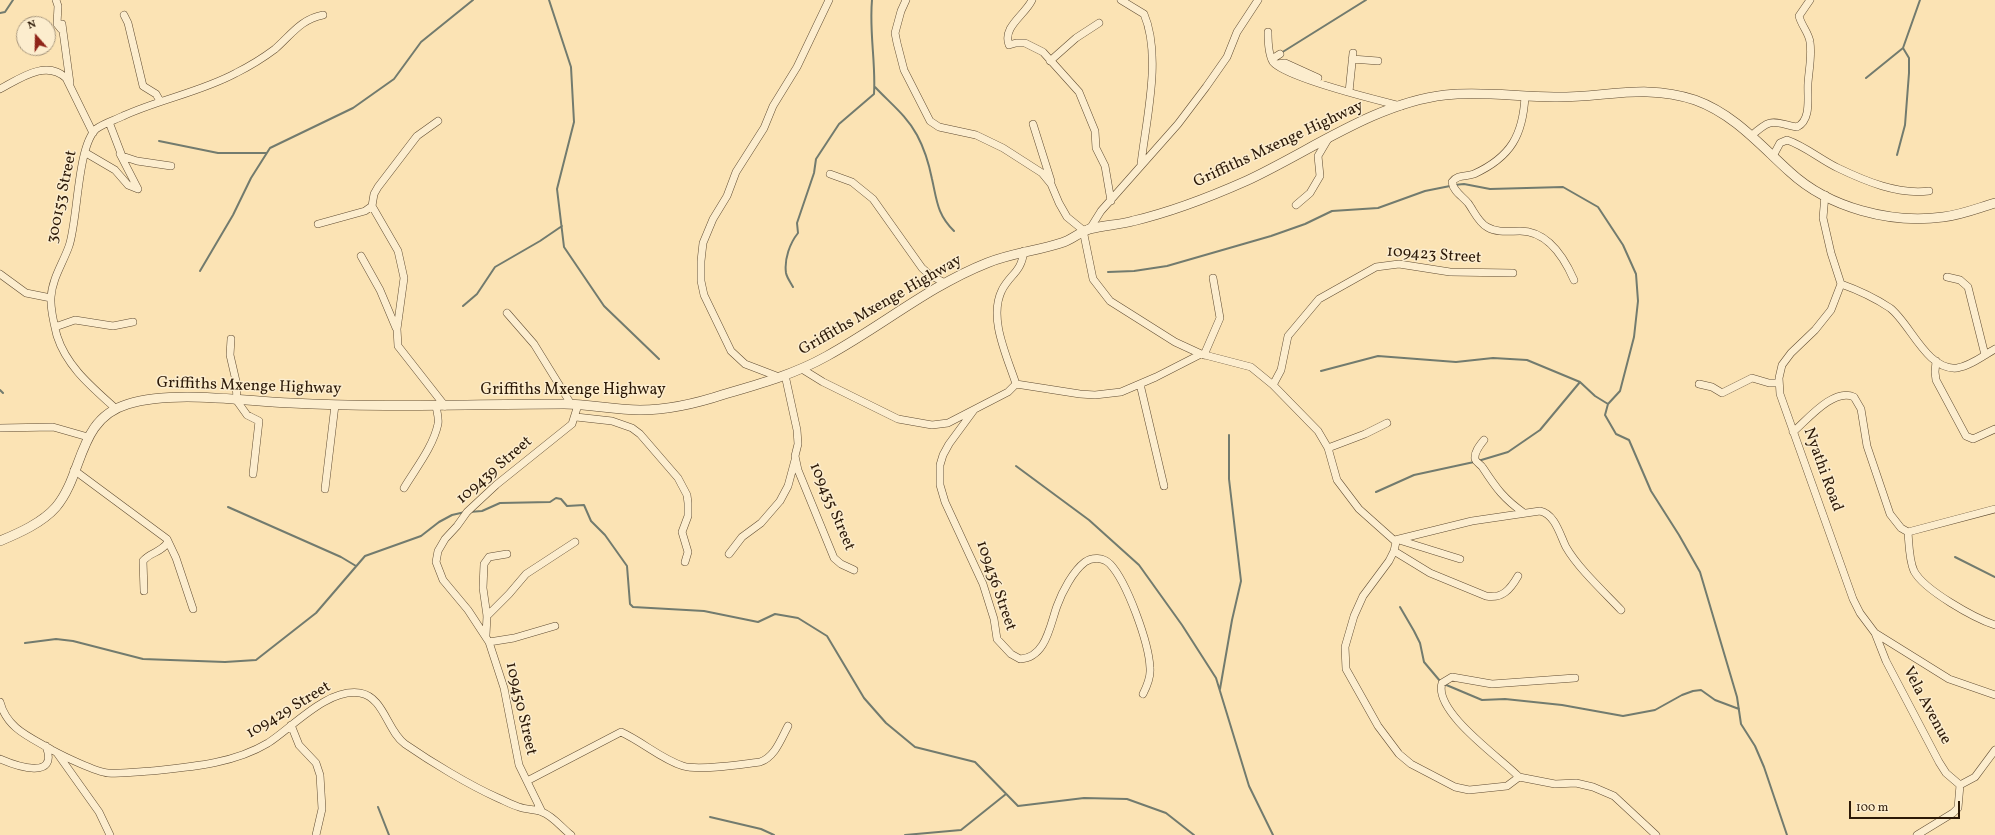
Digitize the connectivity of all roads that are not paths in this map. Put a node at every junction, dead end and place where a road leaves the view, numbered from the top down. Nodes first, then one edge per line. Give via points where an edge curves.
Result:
1 (56, 0) edge
2 (829, 0) edge
3 (906, 0) edge
4 (1032, 0) edge
5 (1121, 0) edge
6 (1258, 0) edge
7 (1810, 0) edge
8 (124, 15) dead end
9 (323, 15) dead end
10 (1099, 23) dead end
11 (1268, 32) dead end
12 (1280, 54) dead end
13 (1050, 60) junction
14 (1378, 61) dead end
15 (1274, 62) junction
16 (71, 89) junction
17 (0, 90) edge
18 (1347, 91) junction
19 (1525, 96) junction
20 (160, 101) junction
21 (1401, 106) junction
22 (438, 121) dead end
23 (109, 122) junction
24 (1033, 124) dead end
25 (94, 133) junction
26 (1749, 134) junction
27 (1328, 139) junction
28 (86, 153) junction
29 (120, 154) junction
30 (1773, 156) junction
31 (1141, 164) junction
32 (171, 166) dead end
33 (830, 174) dead end
34 (1051, 184) junction
35 (1929, 191) dead end
36 (1825, 195) junction
37 (1111, 200) junction
38 (1995, 202) edge
39 (1296, 205) dead end
40 (372, 206) junction
41 (318, 224) dead end
42 (1083, 230) junction
43 (1024, 251) junction
44 (361, 256) dead end
45 (1513, 273) dead end
46 (0, 274) edge
47 (1947, 277) dead end
48 (1213, 278) dead end
49 (1574, 280) dead end
50 (945, 283) junction
51 (1840, 284) junction
52 (51, 298) junction
53 (507, 313) dead end
54 (133, 322) dead end
55 (55, 327) junction
56 (397, 329) junction
57 (232, 339) dead end
58 (1995, 349) edge
59 (1985, 354) junction
60 (1203, 355) junction
61 (1936, 361) junction
62 (802, 369) junction
63 (782, 376) junction
64 (1779, 383) junction
65 (1016, 384) junction
66 (1140, 384) junction
67 (1699, 384) dead end
68 (1273, 385) junction
69 (237, 401) junction
70 (574, 404) junction
71 (335, 405) junction
72 (440, 406) junction
73 (115, 408) junction
74 (976, 408) junction
75 (576, 417) junction
76 (1387, 423) dead end
77 (0, 428) edge
78 (1995, 429) edge
79 (1793, 432) junction
80 (88, 437) junction
81 (1484, 440) dead end
82 (1328, 448) junction
83 (796, 456) junction
84 (74, 470) junction
85 (253, 474) dead end
86 (1164, 486) dead end
87 (404, 488) dead end
88 (325, 489) dead end
89 (1995, 509) edge
90 (1524, 513) junction
91 (1908, 532) junction
92 (1397, 540) junction
93 (0, 541) edge
94 (168, 542) junction
95 (575, 542) dead end
96 (1394, 551) junction
97 (507, 554) dead end
98 (729, 554) dead end
99 (1460, 560) dead end
100 (685, 562) dead end
101 (854, 570) dead end
102 (1518, 576) dead end
103 (144, 591) dead end
104 (193, 609) dead end
105 (1621, 610) dead end
106 (487, 616) junction
107 (1995, 625) edge
108 (555, 626) dead end
109 (1875, 633) junction
110 (487, 638) junction
111 (1575, 678) dead end
112 (1143, 694) dead end
113 (1995, 695) edge
114 (0, 702) edge
115 (291, 725) junction
116 (788, 726) dead end
117 (46, 746) junction
118 (1995, 750) edge
119 (55, 751) junction
120 (0, 759) edge
121 (1519, 777) junction
122 (527, 781) junction
123 (1960, 785) junction
124 (542, 812) junction
125 (110, 835) edge
126 (316, 835) edge
127 (570, 835) edge
128 (1656, 835) edge
129 (1917, 835) edge

1 - 16 street via 57,24 62,27 66,44
2 - 63 street via 797,67 773,106 764,128 736,172 728,196 713,219 703,243 701,281 704,295 731,351 745,364
3 - 34 street via 895,33 896,43 904,70 930,121 939,126 976,135 1003,148 1042,173
4 - 13 street via 1008,32 1007,39 1009,45 1016,43 1033,46
5 - 31 street via 1144,14 1153,49 1152,93
6 - 31 street via 1237,32 1223,62 1178,124
7 - 26 street via 1799,16 1810,40 1811,50 1808,106 1803,122 1797,127 1777,122 1768,123
8 - 20 street via 143,86 156,94
9 - 20 street, 300153 Street via 302,22 274,50 236,73 196,90
10 - 13 street
11 - 15 street via 1268,46
12 - 15 street
13 - 37 street via 1079,92 1086,106 1095,131 1096,148 1105,166
14 - 18 street via 1352,56
15 - 18 street via 1284,71
16 - 17 street via 62,75 48,70 32,73
16 - 25 street
18 - 21 street
19 - 21 street, Griffiths Mxenge Highway via 1474,93 1447,95
19 - 26 street, Griffiths Mxenge Highway via 1577,97 1632,91 1659,92 1693,100 1719,112
19 - 49 street via 1523,122 1516,140 1502,156 1487,167 1471,175 1455,178 1452,182 1453,188 1487,228 1501,232 1522,231 1551,243 1563,257
20 - 23 street, 300153 Street
21 - 27 street, Griffiths Mxenge Highway
22 - 40 street via 417,136 378,187
23 - 25 street, 300153 Street
23 - 29 street
24 - 34 street
25 - 28 street, 300153 Street
26 - 30 street, Griffiths Mxenge Highway
27 - 39 street via 1318,156 1320,176 1310,193
27 - 42 street, Griffiths Mxenge Highway via 1219,192 1134,221
28 - 29 street via 115,170 128,185 138,189
28 - 52 street, 300153 Street via 79,178 70,245
29 - 32 street via 137,161
30 - 35 street via 1780,143 1787,140 1838,168 1885,186 1908,192
30 - 36 street, Griffiths Mxenge Highway via 1794,176
31 - 37 street
33 - 50 street via 852,182 873,199 922,268
34 - 42 street via 1066,216
36 - 38 street, Griffiths Mxenge Highway via 1870,212 1915,219 1945,217
36 - 51 street via 1823,218
37 - 42 street via 1091,227
40 - 41 street via 365,211
40 - 56 street via 398,251 404,278
42 - 43 street, Griffiths Mxenge Highway via 1070,241
42 - 60 street via 1093,279 1110,301 1175,342
43 - 50 street, Griffiths Mxenge Highway via 990,261
43 - 65 street via 1021,266 1003,288 997,306 1000,336
44 - 56 street via 380,290
45 - 68 street, 109423 Street via 1450,272 1399,264 1376,267 1319,299 1288,336 1281,370
46 - 52 street via 26,293
47 - 59 street via 1960,280 1968,287
48 - 60 street via 1220,318
50 - 62 street, Griffiths Mxenge Highway
51 - 61 street via 1858,290 1891,309
51 - 64 street, Nyathi Road via 1830,310 1782,365
52 - 55 street, 300153 Street
53 - 70 street via 534,344
54 - 55 street via 113,326 76,320
55 - 73 street, 300153 Street via 60,345 74,369
56 - 72 street via 398,346
57 - 69 street via 230,354
58 - 59 street
59 - 61 street via 1966,366 1955,368
60 - 66 street
60 - 68 street via 1251,367
61 - 78 street via 1936,380 1966,436 1973,439
62 - 63 street, Griffiths Mxenge Highway
62 - 74 street via 898,419 942,425
63 - 70 street, Griffiths Mxenge Highway via 687,406 640,410
63 - 83 street, 109435 Street via 797,430
64 - 67 street via 1752,378 1722,393
64 - 79 street, Nyathi Road via 1780,394
65 - 66 street via 1095,395 1121,392
65 - 74 street via 1008,392
66 - 86 street
68 - 82 street via 1318,431
69 - 71 street, Griffiths Mxenge Highway
69 - 73 street, Griffiths Mxenge Highway via 163,398
69 - 85 street via 247,415 259,421
70 - 72 street, Griffiths Mxenge Highway
70 - 75 street
71 - 72 street, Griffiths Mxenge Highway
71 - 88 street
72 - 87 street via 435,432
73 - 80 street, Griffiths Mxenge Highway via 102,418
74 - 112 street, 109436 Street via 949,444 939,474 945,502 983,584 997,639 1011,654 1020,658 1034,655 1043,643 1058,604 1078,568 1092,559 1104,560 1110,564 1127,594 1145,642 1150,670
75 - 100 street via 612,421 632,428 678,478 687,495 688,503 688,516 682,532 688,552
75 - 110 street, 109439 Street via 564,431 478,500 438,551 436,562 443,580
76 - 82 street
77 - 80 street via 53,427
79 - 91 street via 1830,400 1840,395 1854,396 1861,409 1867,446 1890,514 1898,525
79 - 109 street, Nyathi Road via 1853,599
80 - 84 street, Griffiths Mxenge Highway
81 - 90 street via 1477,449 1474,458 1476,462 1482,466 1501,495
82 - 92 street via 1337,480 1347,494 1359,509
83 - 98 street via 783,496 761,523 742,537
83 - 101 street, 109435 Street via 801,479 834,558
84 - 93 street, Griffiths Mxenge Highway via 56,506 26,529
84 - 94 street via 158,531
89 - 91 street
90 - 92 street via 1458,524
90 - 105 street via 1540,511 1549,515 1571,554
91 - 107 street via 1912,564 1918,577 1972,615
92 - 96 street
92 - 99 street
94 - 103 street via 161,550 147,556 141,565
94 - 104 street
95 - 106 street via 526,574
96 - 102 street via 1430,573 1486,596 1493,597 1507,592
96 - 121 street via 1363,596 1354,616 1345,647 1346,669 1378,726 1399,754 1411,764 1455,787 1469,790 1507,786
97 - 106 street via 489,557 484,564 483,588
106 - 110 street
108 - 110 street via 514,638
109 - 113 street, Nyathi Road via 1949,679
109 - 123 street, Vela Avenue via 1886,661 1939,762 1946,773
110 - 122 street, 109450 Street via 504,688 518,765
111 - 121 street via 1492,684 1452,677 1442,683 1442,695 1454,716 1470,735
114 - 117 street, 109429 Street via 6,719 13,727
115 - 119 street, 109429 Street via 267,743 234,757 216,763 173,769 106,773
115 - 124 street, 109429 Street via 331,699 352,692 366,695 377,704 394,732 416,751 496,798 520,808
115 - 126 street via 299,745 316,762 320,775 322,809
116 - 122 street, 109450 Street via 774,752 765,760 696,768 685,767 621,732
117 - 119 street, 109429 Street
117 - 120 street via 50,756 43,767 32,769
118 - 123 street via 1975,776
119 - 125 street via 99,812
121 - 128 street via 1593,787 1614,796
122 - 124 street, 109450 Street
123 - 129 street via 1958,808
124 - 127 street, 109429 Street

